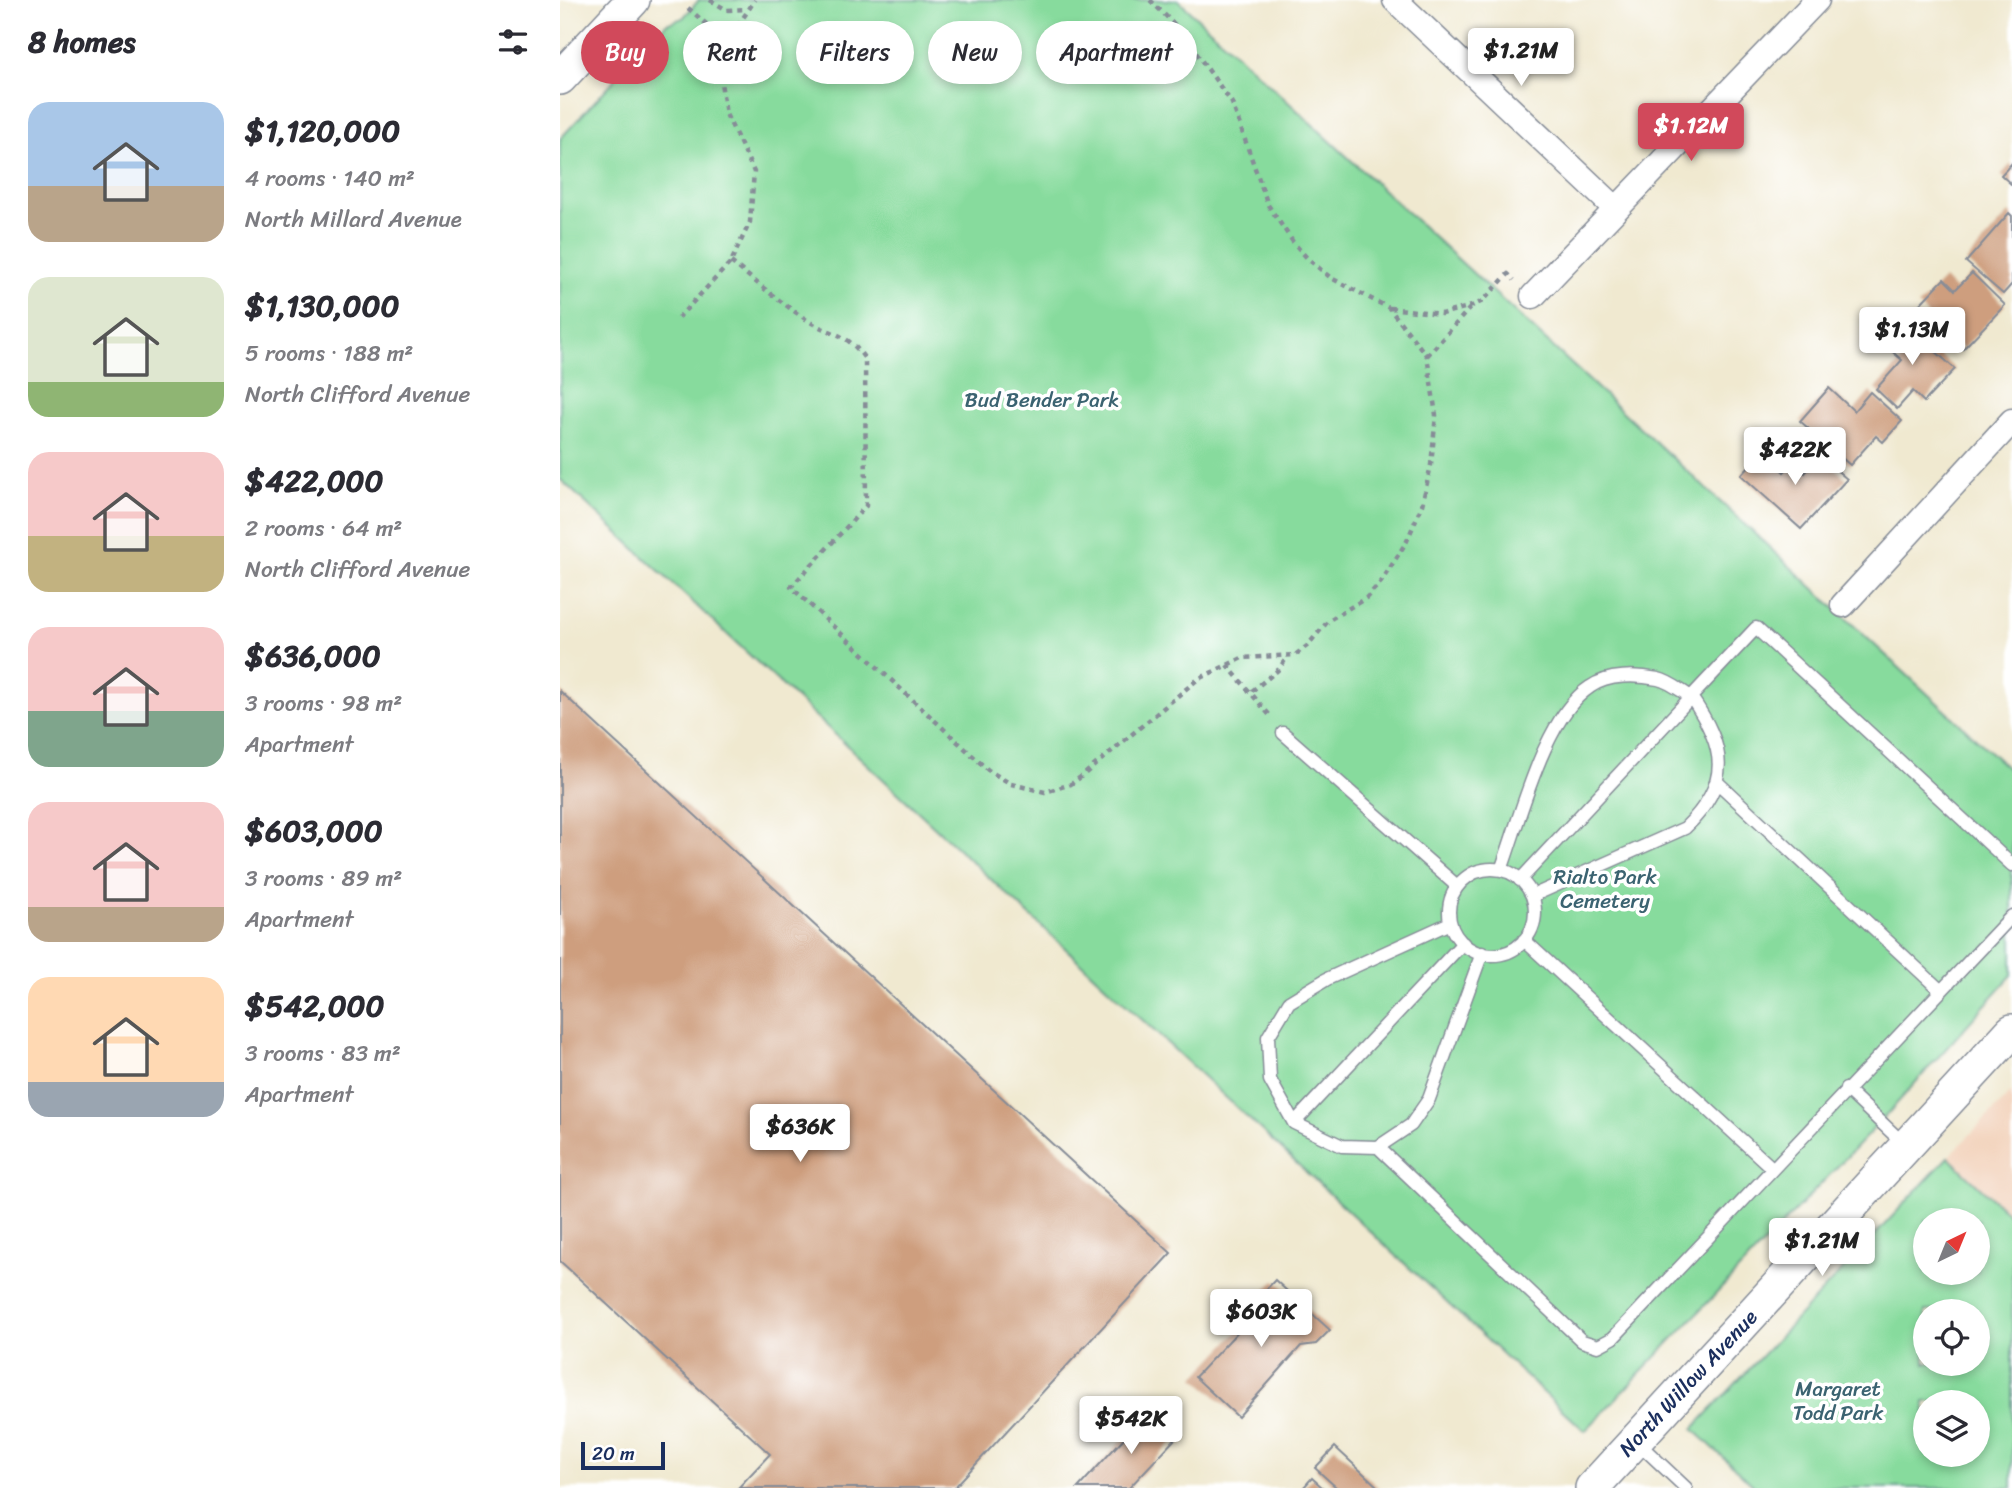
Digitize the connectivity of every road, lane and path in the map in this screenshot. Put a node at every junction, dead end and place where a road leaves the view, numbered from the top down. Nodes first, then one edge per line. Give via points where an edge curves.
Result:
1 (633, 0) edge
2 (710, 0) edge
3 (755, 0) edge
4 (1150, 0) edge
5 (1395, 0) edge
6 (1817, 0) edge
7 (688, 8) dead end
8 (747, 9) junction
9 (703, 21) edge
10 (740, 21) edge
11 (560, 78) edge
12 (721, 84) edge
13 (1615, 208) junction
14 (731, 262) junction
15 (1491, 293) dead end
16 (1533, 296) dead end
17 (1472, 306) junction
18 (1389, 307) junction
19 (678, 318) dead end
20 (1427, 356) junction
21 (2012, 421) edge
22 (1843, 605) dead end
23 (1288, 656) junction
24 (1227, 664) junction
25 (1252, 691) junction
26 (1691, 697) junction
27 (1272, 719) dead end
28 (1283, 733) dead end
29 (1717, 782) junction
30 (2012, 865) edge
31 (1501, 870) junction
32 (1520, 880) junction
33 (1457, 886) junction
34 (1532, 897) junction
35 (2012, 916) edge
36 (1450, 923) junction
37 (1524, 940) junction
38 (1463, 943) junction
39 (1482, 953) junction
40 (1940, 990) junction
41 (2012, 1031) edge
42 (1846, 1089) junction
43 (1294, 1123) junction
44 (1906, 1146) junction
45 (1378, 1147) junction
46 (1772, 1168) junction
47 (1635, 1440) junction
48 (1592, 1488) edge
49 (1686, 1488) edge

1 - 11 street
2 - 8 path via 727,10
3 - 8 path
4 - 18 path via 1179,29 1232,103 1268,205 1293,242 1331,278
5 - 13 street
6 - 13 street
7 - 9 path
8 - 10 path
12 - 14 path via 726,114 754,172 750,222
13 - 16 street
14 - 19 path
14 - 24 path via 817,327 836,330 865,359 866,506 791,587 988,770 1030,790 1045,792 1071,784 1198,679
15 - 17 path
17 - 18 path via 1441,314
17 - 20 path
18 - 20 path
20 - 23 path via 1436,415 1431,465 1407,541 1366,598 1329,620 1307,646
21 - 22 street
23 - 24 path via 1256,655
23 - 25 path
24 - 25 path
25 - 27 path
26 - 29 lane via 1719,747
26 - 30 lane via 1756,628
26 - 31 lane via 1661,679 1620,676 1590,686 1567,709 1549,737
26 - 32 lane
28 - 33 lane
29 - 34 lane via 1710,800 1685,828
29 - 40 lane
31 - 32 lane
31 - 33 lane via 1477,871
32 - 34 lane
33 - 36 lane
34 - 37 lane via 1534,919
35 - 40 lane
36 - 38 lane
36 - 43 lane via 1327,979 1289,1002 1268,1037 1270,1080
37 - 39 lane via 1505,953
37 - 46 lane
38 - 39 lane
38 - 43 lane
39 - 45 lane via 1429,1099 1411,1125
40 - 42 lane
41 - 44 street, North Willow Avenue
42 - 44 lane
42 - 46 lane
43 - 45 lane via 1342,1146
44 - 47 street, North Willow Avenue
45 - 46 lane via 1581,1341 1598,1346 1613,1338
47 - 48 street, North Willow Avenue
47 - 49 lane

